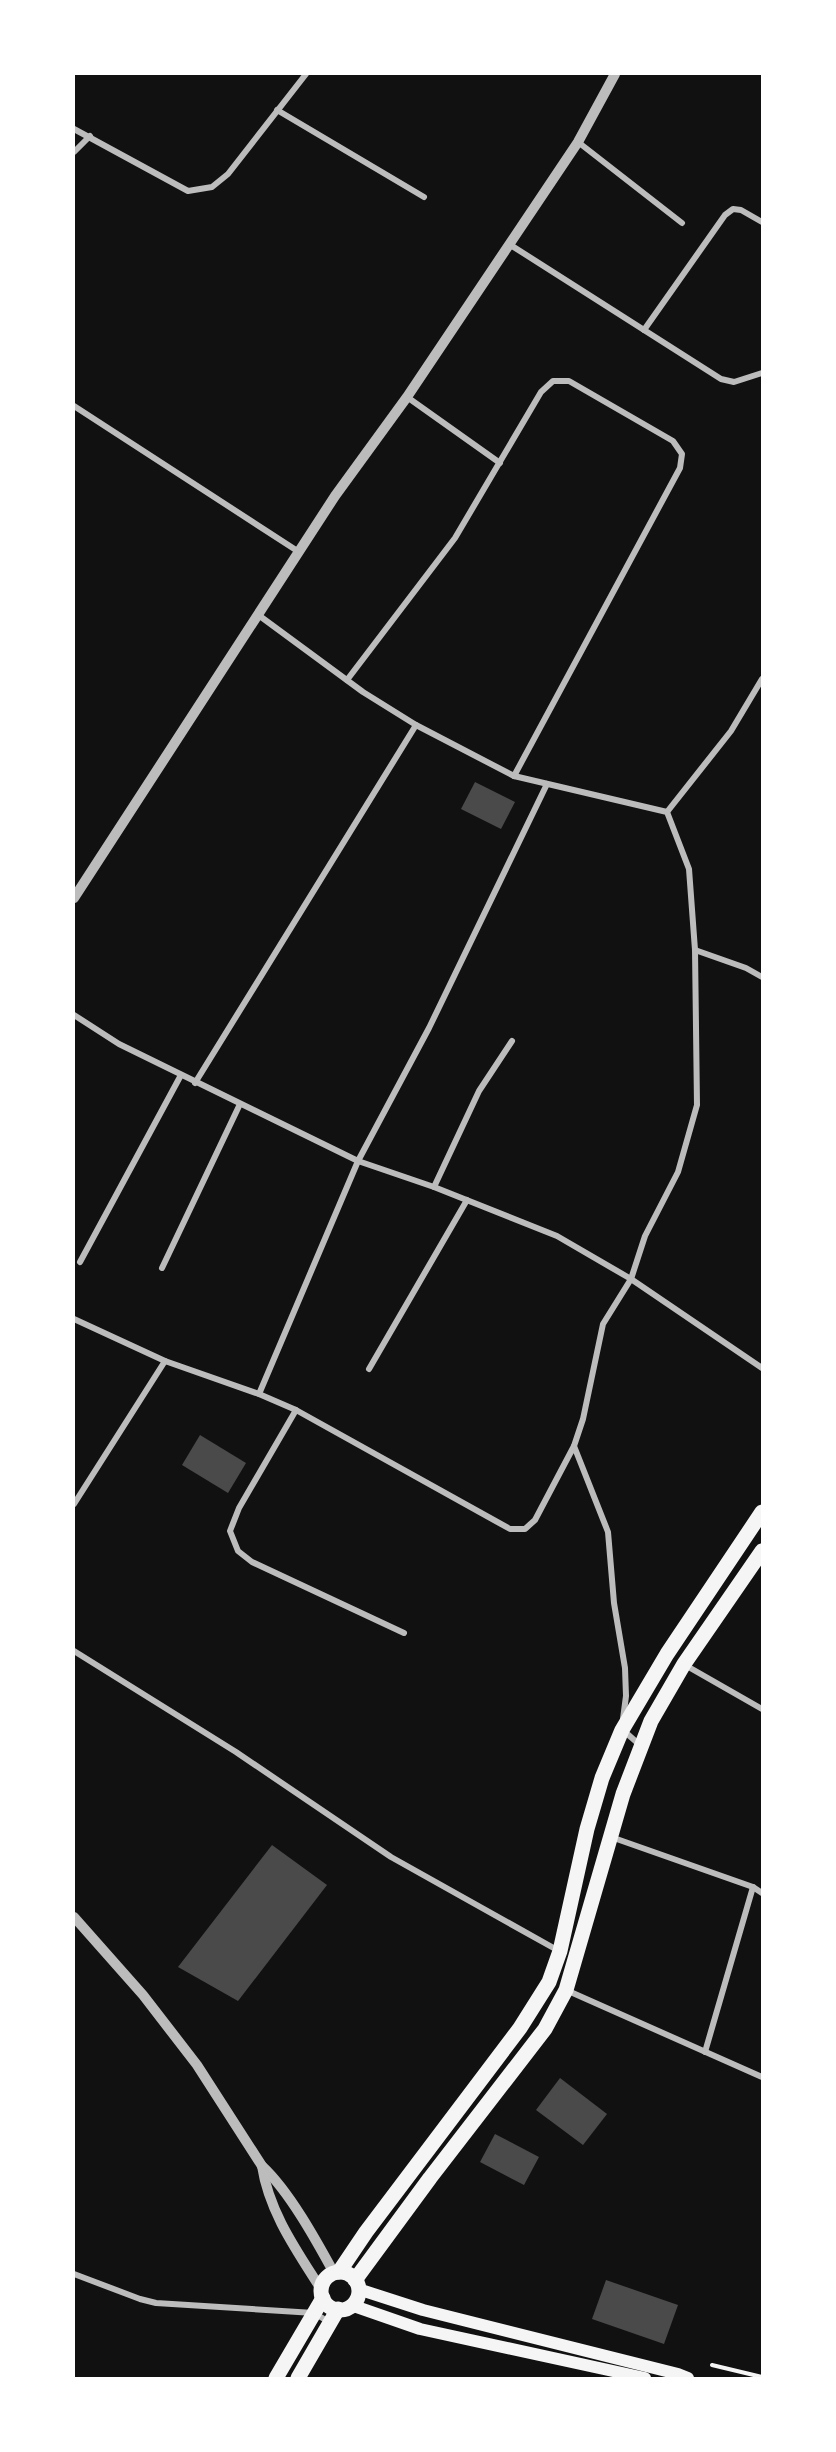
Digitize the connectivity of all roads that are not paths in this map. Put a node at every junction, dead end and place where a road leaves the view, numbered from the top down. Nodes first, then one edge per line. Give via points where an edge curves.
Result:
1 (306, 74) edge
2 (615, 74) edge
3 (277, 110) junction
4 (74, 129) edge
5 (90, 136) junction
6 (578, 142) junction
7 (74, 152) edge
8 (424, 197) dead end
9 (762, 222) edge
10 (682, 223) dead end
11 (509, 244) junction
12 (645, 330) junction
13 (762, 373) edge
14 (407, 397) junction
15 (74, 406) edge
16 (500, 463) junction
17 (299, 552) junction
18 (257, 614) junction
19 (762, 679) edge
20 (346, 680) junction
21 (416, 725) junction
22 (514, 776) junction
23 (547, 784) junction
24 (667, 813) junction
25 (74, 898) edge
26 (696, 950) junction
27 (762, 977) edge
28 (74, 1015) edge
29 (512, 1041) dead end
30 (181, 1075) junction
31 (195, 1083) junction
32 (240, 1104) junction
33 (358, 1161) junction
34 (434, 1187) junction
35 (467, 1200) junction
36 (80, 1262) dead end
37 (162, 1268) dead end
38 (631, 1279) junction
39 (74, 1319) edge
40 (165, 1360) junction
41 (762, 1368) edge
42 (369, 1369) dead end
43 (260, 1394) junction
44 (296, 1410) junction
45 (574, 1446) junction
46 (74, 1504) edge
47 (762, 1512) edge
48 (762, 1551) edge
49 (404, 1633) dead end
50 (74, 1651) edge
51 (684, 1664) junction
52 (762, 1708) edge
53 (622, 1730) junction
54 (641, 1747) junction
55 (611, 1837) junction
56 (753, 1887) junction
57 (762, 1893) edge
58 (74, 1917) edge
59 (560, 1951) junction
60 (566, 1990) junction
61 (705, 2052) junction
62 (762, 2077) edge
63 (262, 2166) junction
64 (337, 2272) junction
65 (74, 2274) edge
66 (357, 2284) junction
67 (322, 2294) junction
68 (339, 2312) junction
69 (314, 2313) junction
70 (276, 2379) edge
71 (298, 2379) edge
72 (645, 2379) edge
73 (688, 2379) edge

1 - 3 street
2 - 6 street
3 - 5 street via 228,174 212,187 188,191
3 - 8 street
4 - 5 street
5 - 7 street
6 - 10 street
6 - 11 street
9 - 12 street via 741,210 733,209 725,215
11 - 12 street
11 - 14 street
12 - 13 street via 721,380 734,382
14 - 16 street
14 - 17 street
15 - 17 street
16 - 20 street via 455,538
16 - 22 street via 541,392 553,381 569,381 673,441 682,454 680,468
17 - 18 street
18 - 20 street
18 - 25 street
19 - 24 street via 731,731
20 - 21 street
21 - 22 street
21 - 31 street
22 - 23 street
23 - 24 street
23 - 33 street via 429,1028
24 - 26 street via 689,869
26 - 27 street
26 - 38 street via 697,1105 678,1172 645,1236
28 - 30 street via 119,1044
29 - 34 street via 478,1091
30 - 31 street
30 - 36 street
31 - 32 street
32 - 33 street
32 - 37 street
33 - 34 street
33 - 43 street
34 - 35 street
35 - 38 street via 557,1236
35 - 42 street
38 - 41 street
38 - 45 street via 603,1324
39 - 40 street
40 - 43 street
40 - 46 street
43 - 44 street
44 - 45 street via 510,1529 525,1529 535,1521
44 - 49 street via 239,1508 230,1531 238,1551 252,1562
45 - 53 street via 608,1532 625,1668
47 - 53 main road via 667,1654
48 - 51 main road
50 - 59 street via 236,1752 391,1857
51 - 52 street
51 - 54 main road via 651,1721
53 - 54 street
53 - 59 main road via 590,1819
54 - 55 main road
55 - 56 street
55 - 60 main road
56 - 57 street
56 - 61 street
58 - 63 street via 143,1995 197,2065
59 - 64 main road via 549,1982 520,2028
60 - 61 street
60 - 66 main road via 545,2029 430,2178
61 - 62 street
63 - 64 street via 276,2180
63 - 67 street via 265,2186 288,2237
64 - 66 main road via 351,2276
64 - 67 main road via 325,2279
65 - 69 street via 156,2303
66 - 68 main road via 357,2298
66 - 73 main road via 423,2310
67 - 68 main road via 326,2304
67 - 69 main road
68 - 69 street
68 - 71 main road
68 - 72 main road
69 - 70 main road

